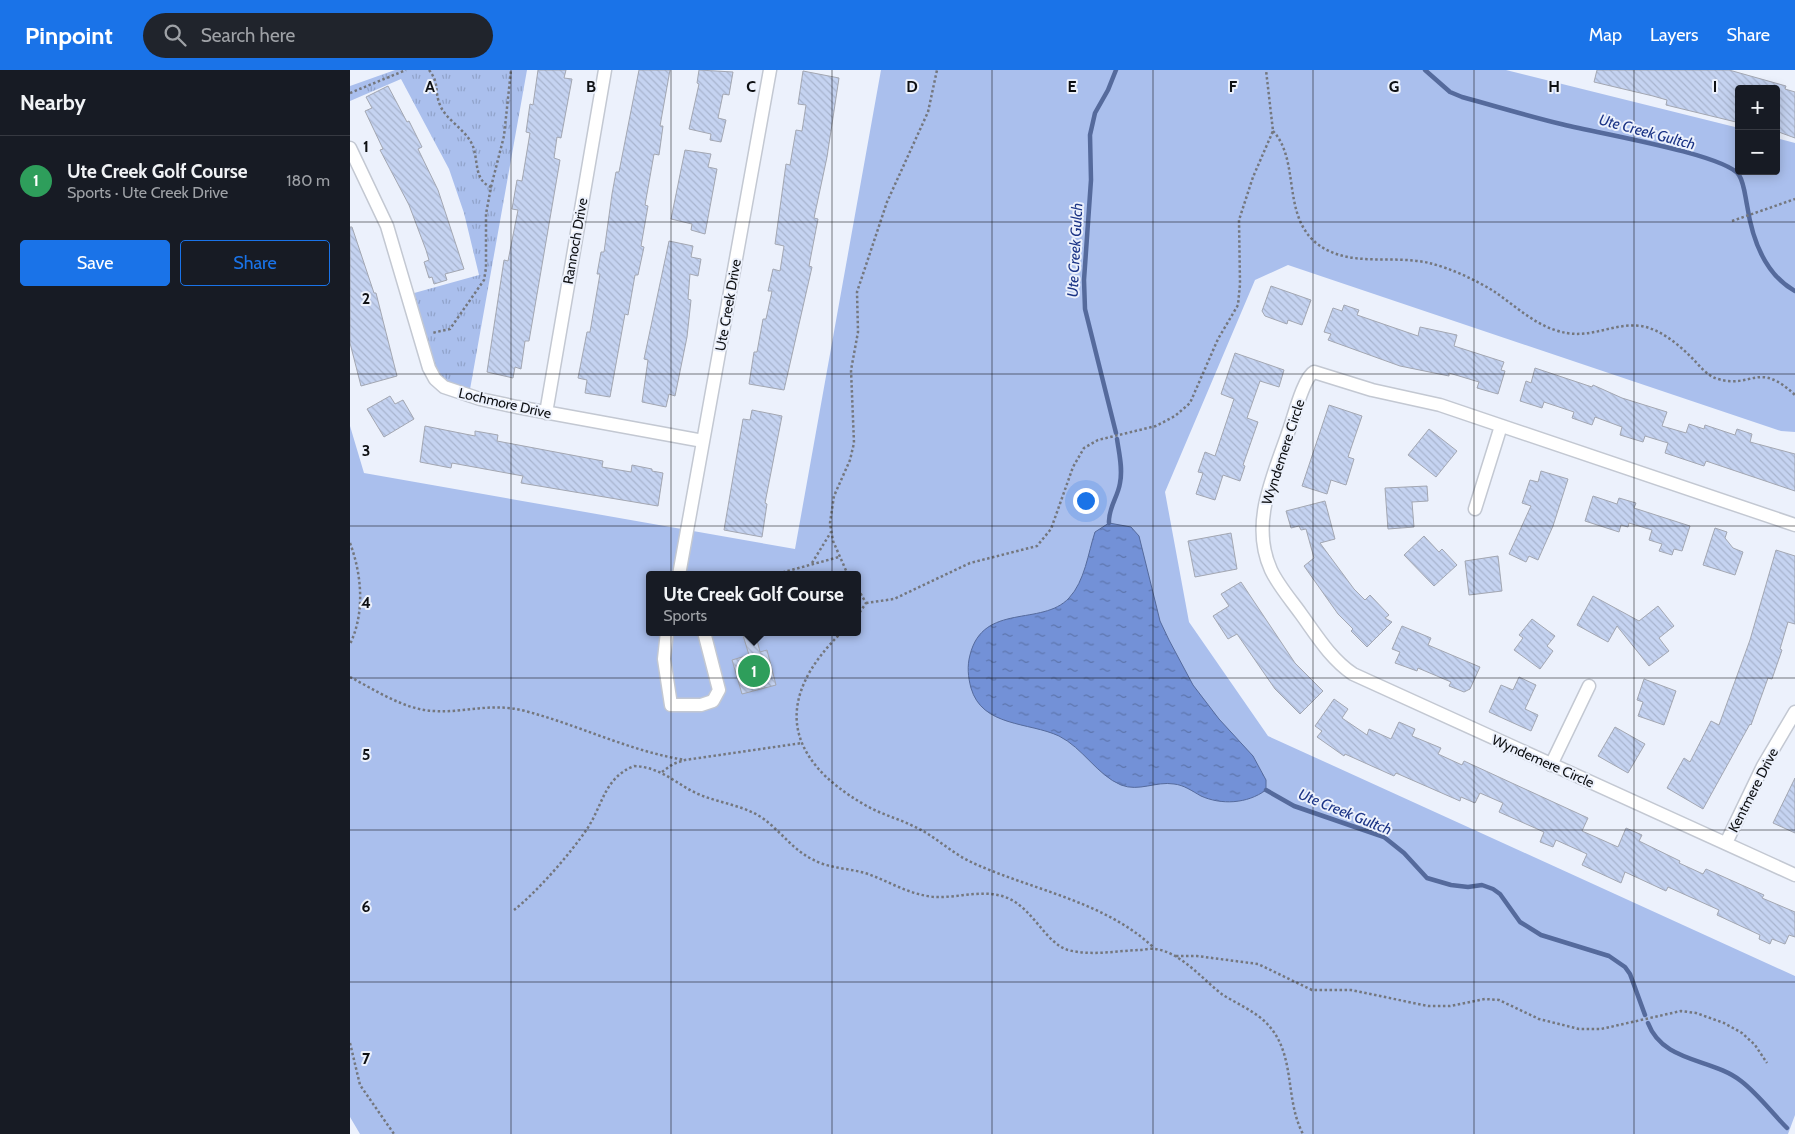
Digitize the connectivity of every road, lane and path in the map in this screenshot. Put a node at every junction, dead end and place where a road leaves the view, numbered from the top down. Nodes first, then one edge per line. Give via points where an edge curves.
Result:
1 (406, 70) edge
2 (429, 70) edge
3 (511, 70) edge
4 (605, 70) edge
5 (770, 70) edge
6 (937, 70) edge
7 (1266, 70) edge
8 (350, 93) edge
9 (1273, 131) junction
10 (350, 148) edge
11 (491, 187) junction
12 (1795, 199) edge
13 (1732, 221) dead end
14 (419, 337) junction
15 (1795, 395) edge
16 (546, 412) junction
17 (1501, 426) junction
18 (703, 441) junction
19 (1475, 509) dead end
20 (1795, 525) edge
21 (830, 532) junction
22 (687, 541) junction
23 (350, 544) edge
24 (839, 557) junction
25 (811, 564) junction
26 (680, 571) edge
27 (687, 571) edge
28 (787, 571) edge
29 (846, 571) edge
30 (861, 594) edge
31 (866, 603) junction
32 (861, 610) edge
33 (667, 636) edge
34 (705, 636) edge
35 (839, 636) edge
36 (350, 644) edge
37 (350, 676) edge
38 (1589, 686) dead end
39 (1795, 712) edge
40 (802, 743) junction
41 (685, 760) junction
42 (1551, 764) junction
43 (662, 772) junction
44 (1726, 843) junction
45 (1795, 875) edge
46 (514, 910) dead end
47 (1154, 948) junction
48 (1176, 956) junction
49 (350, 1043) edge
50 (1767, 1062) dead end
51 (394, 1134) edge
52 (1303, 1134) edge

1 - 8 path
2 - 11 path via 437,82 436,95 441,108 467,135 475,153 479,176
3 - 11 path via 504,136
4 - 16 street, Rannoch Drive
5 - 18 street, Ute Creek Drive
6 - 21 path via 928,112 887,202 857,292 858,332 852,370 854,443 852,456 834,496
7 - 9 path
9 - 15 path via 1283,144 1292,196 1301,223 1316,243 1334,253 1437,266 1488,288 1539,323 1559,332 1581,335 1632,326 1649,328 1668,338 1713,377 1731,380 1760,376 1770,378
9 - 31 path via 1239,220 1238,305 1218,339 1190,403 1156,426 1098,440 1084,448 1073,467 1051,529 1037,546 970,563 894,599
10 - 14 street, Lochmore Drive via 386,226
11 - 14 path via 486,214 483,283 450,329
12 - 13 path
14 - 16 street, Lochmore Drive via 432,374 444,387 498,403
16 - 18 street, Lochmore Drive
17 - 19 street
17 - 20 street, Wyndemere Circle
17 - 42 street, Wyndemere Circle via 1440,405 1311,373 1264,506 1263,543 1272,572 1326,649 1346,669
18 - 22 street, Ute Creek Drive
21 - 24 path
21 - 25 path
22 - 26 street, Ute Creek Drive
22 - 27 street, Ute Creek Drive
23 - 36 path via 359,568 360,587 357,621
24 - 25 path
24 - 29 path
25 - 28 path
30 - 31 path
31 - 32 path
33 - 34 street via 664,659 671,705 701,705 718,696
35 - 40 path via 814,665 797,701 796,724
37 - 41 path via 418,708 452,712 493,706 523,710 643,750
38 - 42 street
39 - 44 street, Kentmere Drive
40 - 41 path
40 - 47 path via 825,775 864,805 914,826 969,861 1113,918
41 - 43 path
42 - 44 street, Wyndemere Circle
43 - 46 path via 634,766 616,776 608,785 583,835 534,892
43 - 47 path via 697,794 750,811 770,824 797,851 823,864 868,874 927,896 992,893 1008,898 1060,946 1069,950 1094,953
44 - 45 street, Wyndemere Circle
47 - 48 path
48 - 50 path via 1258,964 1312,990 1351,990 1428,1006 1499,1000 1545,1022 1579,1029 1688,1012 1714,1019 1742,1033
48 - 52 path via 1219,992 1258,1016 1275,1033 1287,1059 1295,1111
49 - 51 path via 360,1084

